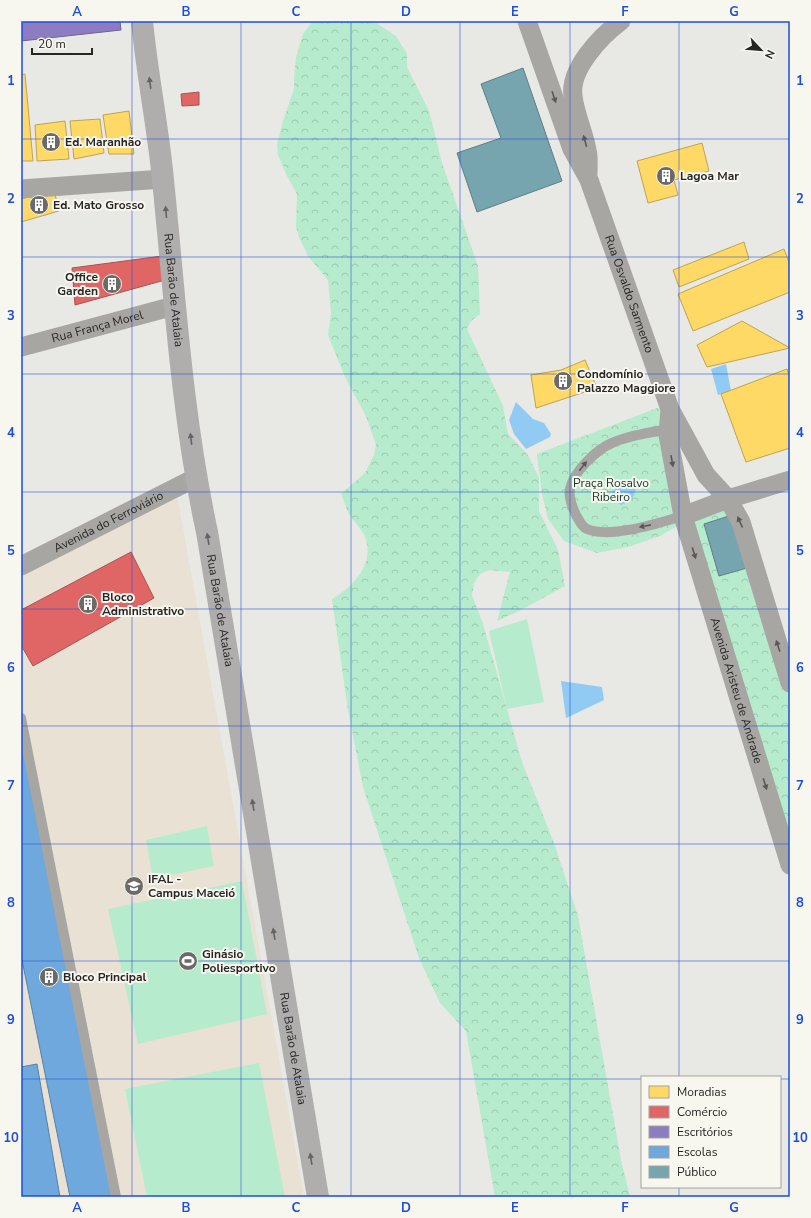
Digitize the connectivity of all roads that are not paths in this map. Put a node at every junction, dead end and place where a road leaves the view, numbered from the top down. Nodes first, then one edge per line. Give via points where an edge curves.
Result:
1 (142, 21) edge
2 (527, 21) edge
3 (620, 21) edge
4 (578, 71) junction
5 (546, 75) junction
6 (163, 179) junction
7 (589, 180) junction
8 (21, 189) edge
9 (174, 306) junction
10 (21, 347) edge
11 (670, 409) junction
12 (668, 429) junction
13 (195, 478) junction
14 (790, 480) edge
15 (728, 499) junction
16 (682, 516) junction
17 (21, 566) edge
18 (790, 683) edge
19 (21, 718) edge
20 (790, 864) edge
21 (116, 1197) edge
22 (318, 1197) edge

6 -> 1 main road, Rua Barão de Atalaia
2 - 5 street, Rua Osvaldo Sarmento
3 - 4 street, Rua Osvaldo Sarmento via 606,32
4 - 5 street
7 -> 4 street, Rua Osvaldo Sarmento via 588,152 573,95
5 -> 7 street, Rua Osvaldo Sarmento via 572,149
6 - 8 street
9 -> 6 main road, Rua Barão de Atalaia
7 - 11 street, Rua Osvaldo Sarmento
9 - 10 street, Rua França Morel
13 -> 9 main road, Rua Barão de Atalaia
11 - 12 street, Rua Osvaldo Sarmento
11 - 15 street, Rua Osvaldo Sarmento via 706,475
12 -> 16 street, Rua Osvaldo Sarmento
16 -> 12 lane via 661,523 609,532 597,531 582,525 573,510 570,489 586,461 611,443
13 - 17 street, Avenida do Ferroviário
22 -> 13 main road, Rua Barão de Atalaia via 207,532
14 - 15 street
15 - 16 street
18 -> 15 street via 741,522
16 -> 20 street, Avenida Aristeu de Andrade
19 - 21 lane

